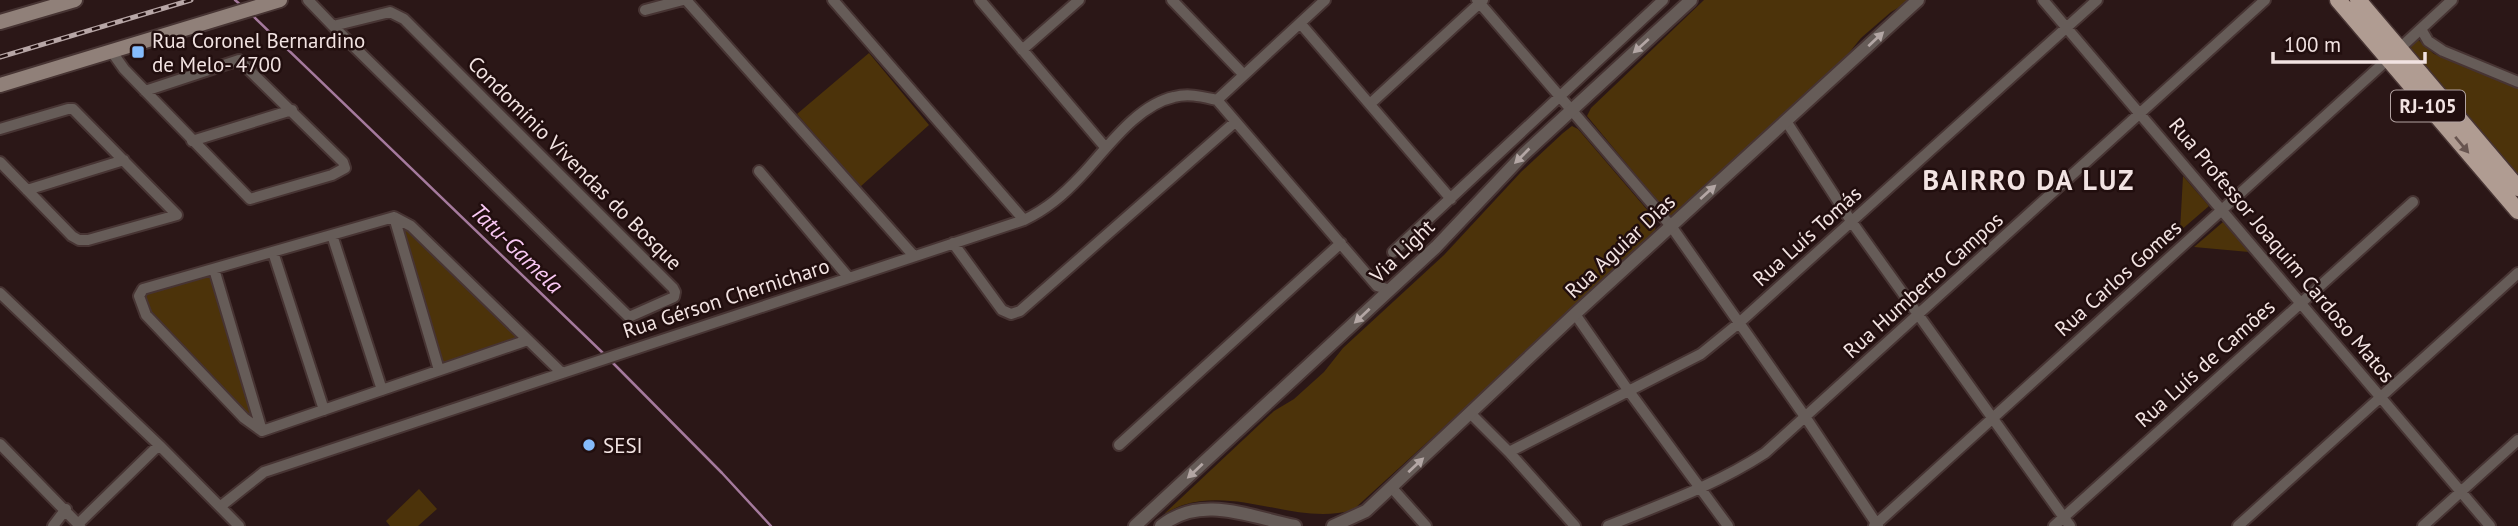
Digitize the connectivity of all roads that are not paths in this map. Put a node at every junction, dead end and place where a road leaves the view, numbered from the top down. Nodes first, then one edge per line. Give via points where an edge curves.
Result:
1 (75, 0) edge
2 (280, 0) edge
3 (308, 0) edge
4 (685, 0) edge
5 (833, 0) edge
6 (980, 0) edge
7 (1079, 0) edge
8 (1172, 0) edge
9 (1325, 0) edge
10 (1662, 0) edge
11 (1691, 0) edge
12 (1918, 0) edge
13 (2043, 0) edge
14 (2097, 0) edge
15 (2265, 0) edge
16 (2338, 0) edge
17 (2358, 0) edge
18 (2452, 0) edge
19 (1480, 1) edge
20 (645, 10) dead end
21 (0, 22) edge
22 (1300, 23) junction
23 (333, 26) junction
24 (2067, 27) junction
25 (2421, 29) junction
26 (1022, 50) junction
27 (112, 52) junction
28 (2393, 54) junction
29 (1244, 75) junction
30 (2518, 82) edge
31 (0, 85) edge
32 (145, 91) junction
33 (1560, 95) junction
34 (1217, 100) junction
35 (1370, 104) junction
36 (1572, 109) junction
37 (292, 110) junction
38 (2141, 113) junction
39 (1786, 121) junction
40 (1235, 122) junction
41 (0, 129) edge
42 (192, 141) junction
43 (1105, 147) junction
44 (124, 160) junction
45 (0, 162) edge
46 (759, 171) dead end
47 (2518, 188) edge
48 (27, 190) junction
49 (1451, 199) junction
50 (2413, 202) dead end
51 (2222, 209) junction
52 (2518, 211) edge
53 (394, 217) junction
54 (1024, 219) junction
55 (1852, 222) junction
56 (1671, 226) junction
57 (332, 235) junction
58 (953, 243) junction
59 (1341, 243) junction
60 (273, 252) junction
61 (1393, 252) dead end
62 (914, 256) junction
63 (214, 269) junction
64 (2518, 272) edge
65 (849, 278) junction
66 (1390, 290) junction
67 (0, 293) edge
68 (2300, 303) junction
69 (1575, 314) junction
70 (1919, 315) junction
71 (1739, 323) junction
72 (528, 340) junction
73 (439, 370) junction
74 (562, 373) junction
75 (382, 390) junction
76 (1628, 390) junction
77 (2381, 397) junction
78 (324, 410) junction
79 (1471, 414) junction
80 (1806, 418) junction
81 (1993, 418) junction
82 (262, 431) junction
83 (2518, 440) edge
84 (0, 444) edge
85 (159, 445) junction
86 (1119, 445) dead end
87 (1509, 452) junction
88 (1392, 488) junction
89 (1701, 488) junction
90 (2462, 491) junction
91 (220, 506) junction
92 (66, 509) junction
93 (1366, 511) junction
94 (1265, 522) edge
95 (2067, 522) edge
96 (79, 525) edge
97 (1876, 525) edge
98 (53, 526) edge
99 (239, 526) edge
100 (1135, 526) edge
101 (1161, 526) edge
102 (1295, 526) edge
103 (1333, 526) edge
104 (1354, 526) edge
105 (1426, 526) edge
106 (1575, 526) edge
107 (1608, 526) edge
108 (1728, 526) edge
109 (2054, 526) edge
110 (2238, 526) edge
111 (2423, 526) edge
112 (2490, 526) edge

1 - 21 main road
2 - 27 main road
3 - 23 street, Condomínio Vivendas do Bosque
4 - 20 street
4 - 62 street
5 - 54 street
6 - 26 street
7 - 26 street
8 - 29 street
9 - 22 street
10 - 33 street
11 -> 36 street, Via Light
39 -> 12 street, Rua Aguiar Dias
13 - 24 street, Rua Professor Joaquim Cardoso Matos
14 - 24 street, Rua Luís Tomás
15 - 38 street, Rua Humberto Campos
16 - 28 main road, RJ-105
17 - 28 main road, RJ-105
18 - 25 street, Rua Carlos Gomes
19 - 33 street
19 - 35 street
22 - 29 street
22 - 35 street
23 - 23 street, Condomínio Vivendas do Bosque via 390,12 404,19 676,292 674,297 629,317
24 - 38 street, Rua Professor Joaquim Cardoso Matos
24 - 55 street, Rua Luís Tomás
25 - 28 street, Rua Carlos Gomes
25 - 30 street via 2432,46
26 - 43 street
27 - 31 main road
27 - 32 street
28 - 47 main road, RJ-105
28 - 51 street, Rua Carlos Gomes
28 -> 52 main road, RJ-105
29 - 34 street
32 - 37 street via 239,60
32 - 42 street
33 - 36 street
33 - 49 street
34 - 40 street
34 - 43 street, Rua Gérson Chernicharo via 1172,97 1147,111
35 - 49 street
36 - 56 street
36 -> 66 street, Via Light
37 - 42 street
37 - 42 street via 345,168 250,199
38 - 51 street, Rua Professor Joaquim Cardoso Matos
38 - 70 street, Rua Humberto Campos
39 - 55 street
56 -> 39 street, Rua Aguiar Dias
40 - 58 street via 1020,311 1002,310
40 - 59 street
41 - 44 street via 68,109 82,116
43 - 54 street, Rua Gérson Chernicharo via 1052,204
44 - 48 street
44 - 48 street via 177,215 79,240
45 - 48 street
46 - 65 street
49 - 61 street
50 - 68 street, Rua Luís de Camões
51 - 68 street, Rua Professor Joaquim Cardoso Matos
51 - 81 street, Rua Carlos Gomes
53 - 57 street
53 - 72 street via 411,226
53 - 73 street
54 - 58 street, Rua Gérson Chernicharo
55 - 70 street
55 - 71 street, Rua Luís Tomás
56 - 69 street, Rua Aguiar Dias
56 - 71 street
57 - 60 street
57 - 75 street
58 - 62 street, Rua Gérson Chernicharo
59 - 66 street via 1377,286
59 - 86 street
60 - 63 street
60 - 78 street
62 - 65 street, Rua Gérson Chernicharo
63 - 82 street
63 - 82 street via 143,289 139,296 146,315 244,418
64 - 77 street
65 - 74 street, Rua Gérson Chernicharo
66 -> 100 street, Via Light
67 - 85 street
68 - 77 street, Rua Professor Joaquim Cardoso Matos
68 - 95 street, Rua Luís de Camões
69 - 76 street
69 - 79 street, Rua Aguiar Dias
70 - 80 street, Rua Humberto Campos
70 - 81 street
71 - 76 street, Rua Luís Tomás via 1701,354
71 - 80 street
72 - 73 street
72 - 74 street
73 - 75 street
74 - 91 street, Rua Gérson Chernicharo via 264,472
75 - 78 street
76 - 87 street, Rua Luís Tomás
76 - 89 street
77 - 90 street, Rua Professor Joaquim Cardoso Matos
77 - 110 street
78 - 82 street
79 - 87 street
88 -> 79 street, Rua Aguiar Dias
80 - 89 street, Rua Humberto Campos via 1765,453
80 - 97 street
81 - 95 street
81 - 97 street, Rua Carlos Gomes
83 - 90 street
84 - 92 street
85 - 91 street
85 - 96 street
87 - 106 street
88 - 93 street, Rua Aguiar Dias
88 - 105 street
89 - 107 street, Rua Humberto Campos
89 - 108 street
90 - 111 street
90 - 112 street, Rua Professor Joaquim Cardoso Matos
91 - 99 street
92 - 96 street
92 - 98 street
93 - 103 street
93 - 104 street, Rua Aguiar Dias
94 - 101 street via 1206,508 1175,516
94 - 102 street
95 - 109 street, Rua Luís de Camões

